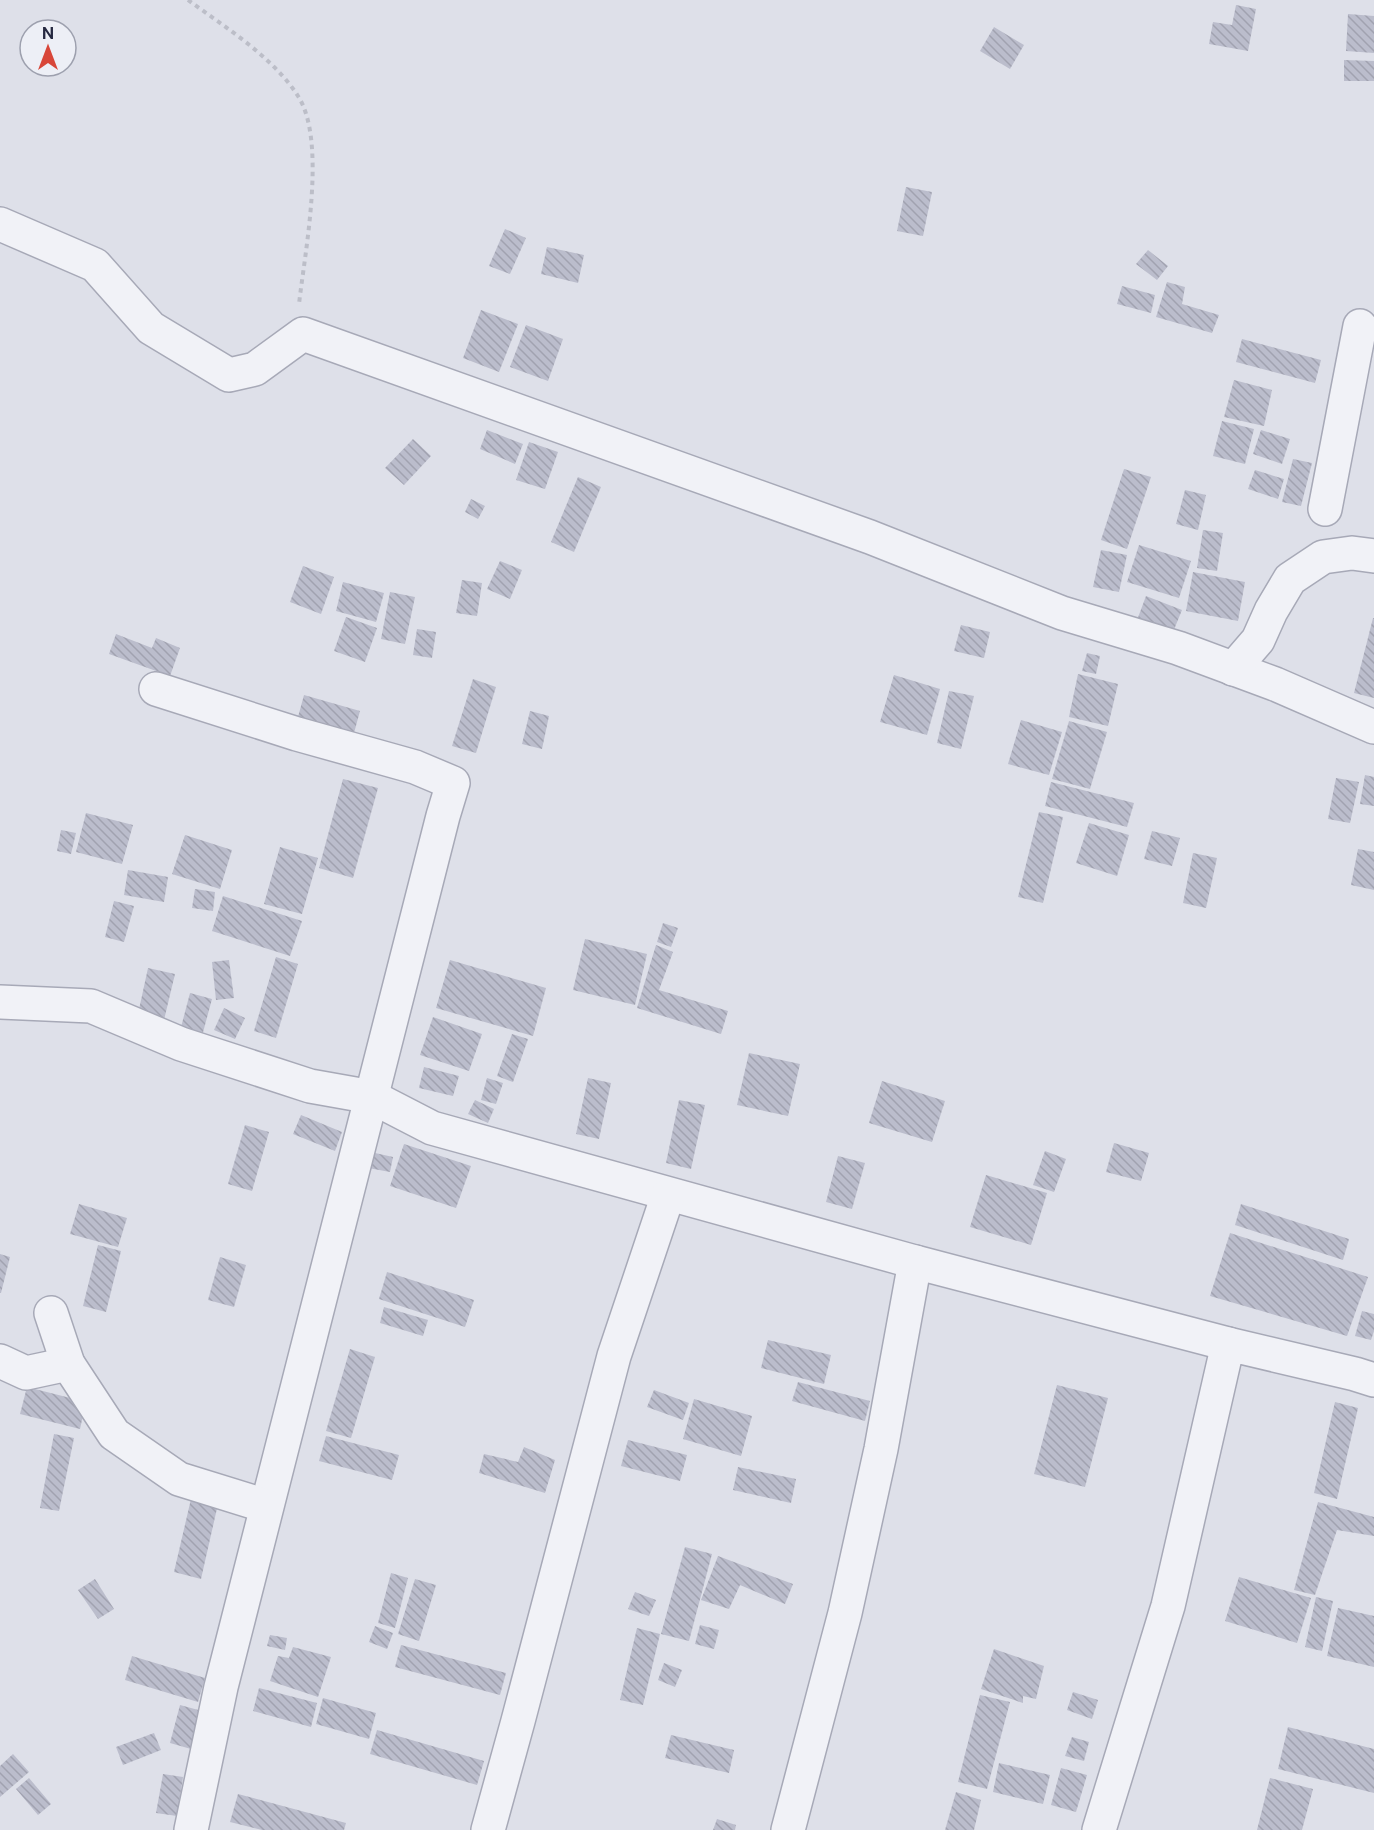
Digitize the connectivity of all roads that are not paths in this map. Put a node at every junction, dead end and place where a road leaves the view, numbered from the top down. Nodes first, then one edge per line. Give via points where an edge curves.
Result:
1 (0, 224) edge
2 (1360, 326) dead end
3 (1325, 509) dead end
4 (1374, 556) edge
5 (1233, 669) junction
6 (156, 689) dead end
7 (1374, 727) edge
8 (0, 1002) edge
9 (372, 1097) junction
10 (668, 1195) junction
11 (915, 1262) junction
12 (51, 1313) dead end
13 (1228, 1344) junction
14 (0, 1361) edge
15 (68, 1364) junction
16 (1374, 1380) edge
17 (266, 1506) junction
18 (191, 1830) edge
19 (488, 1830) edge
20 (788, 1830) edge
21 (1099, 1830) edge

1 - 5 street via 95,265 152,328 229,375 255,369 303,334 870,537 1062,613
2 - 3 street
4 - 5 street via 1352,553 1323,557 1290,579 1258,640
5 - 7 street
6 - 9 street via 415,767 453,783
8 - 9 street via 91,1006 181,1044 310,1086
9 - 10 street via 432,1128
9 - 17 street
10 - 11 street
10 - 19 street via 614,1356
11 - 13 street
11 - 20 street via 881,1449
12 - 15 street
13 - 16 street
13 - 21 street via 1168,1606
14 - 15 street via 26,1373
15 - 17 street via 114,1434 179,1479
17 - 18 street via 221,1687

